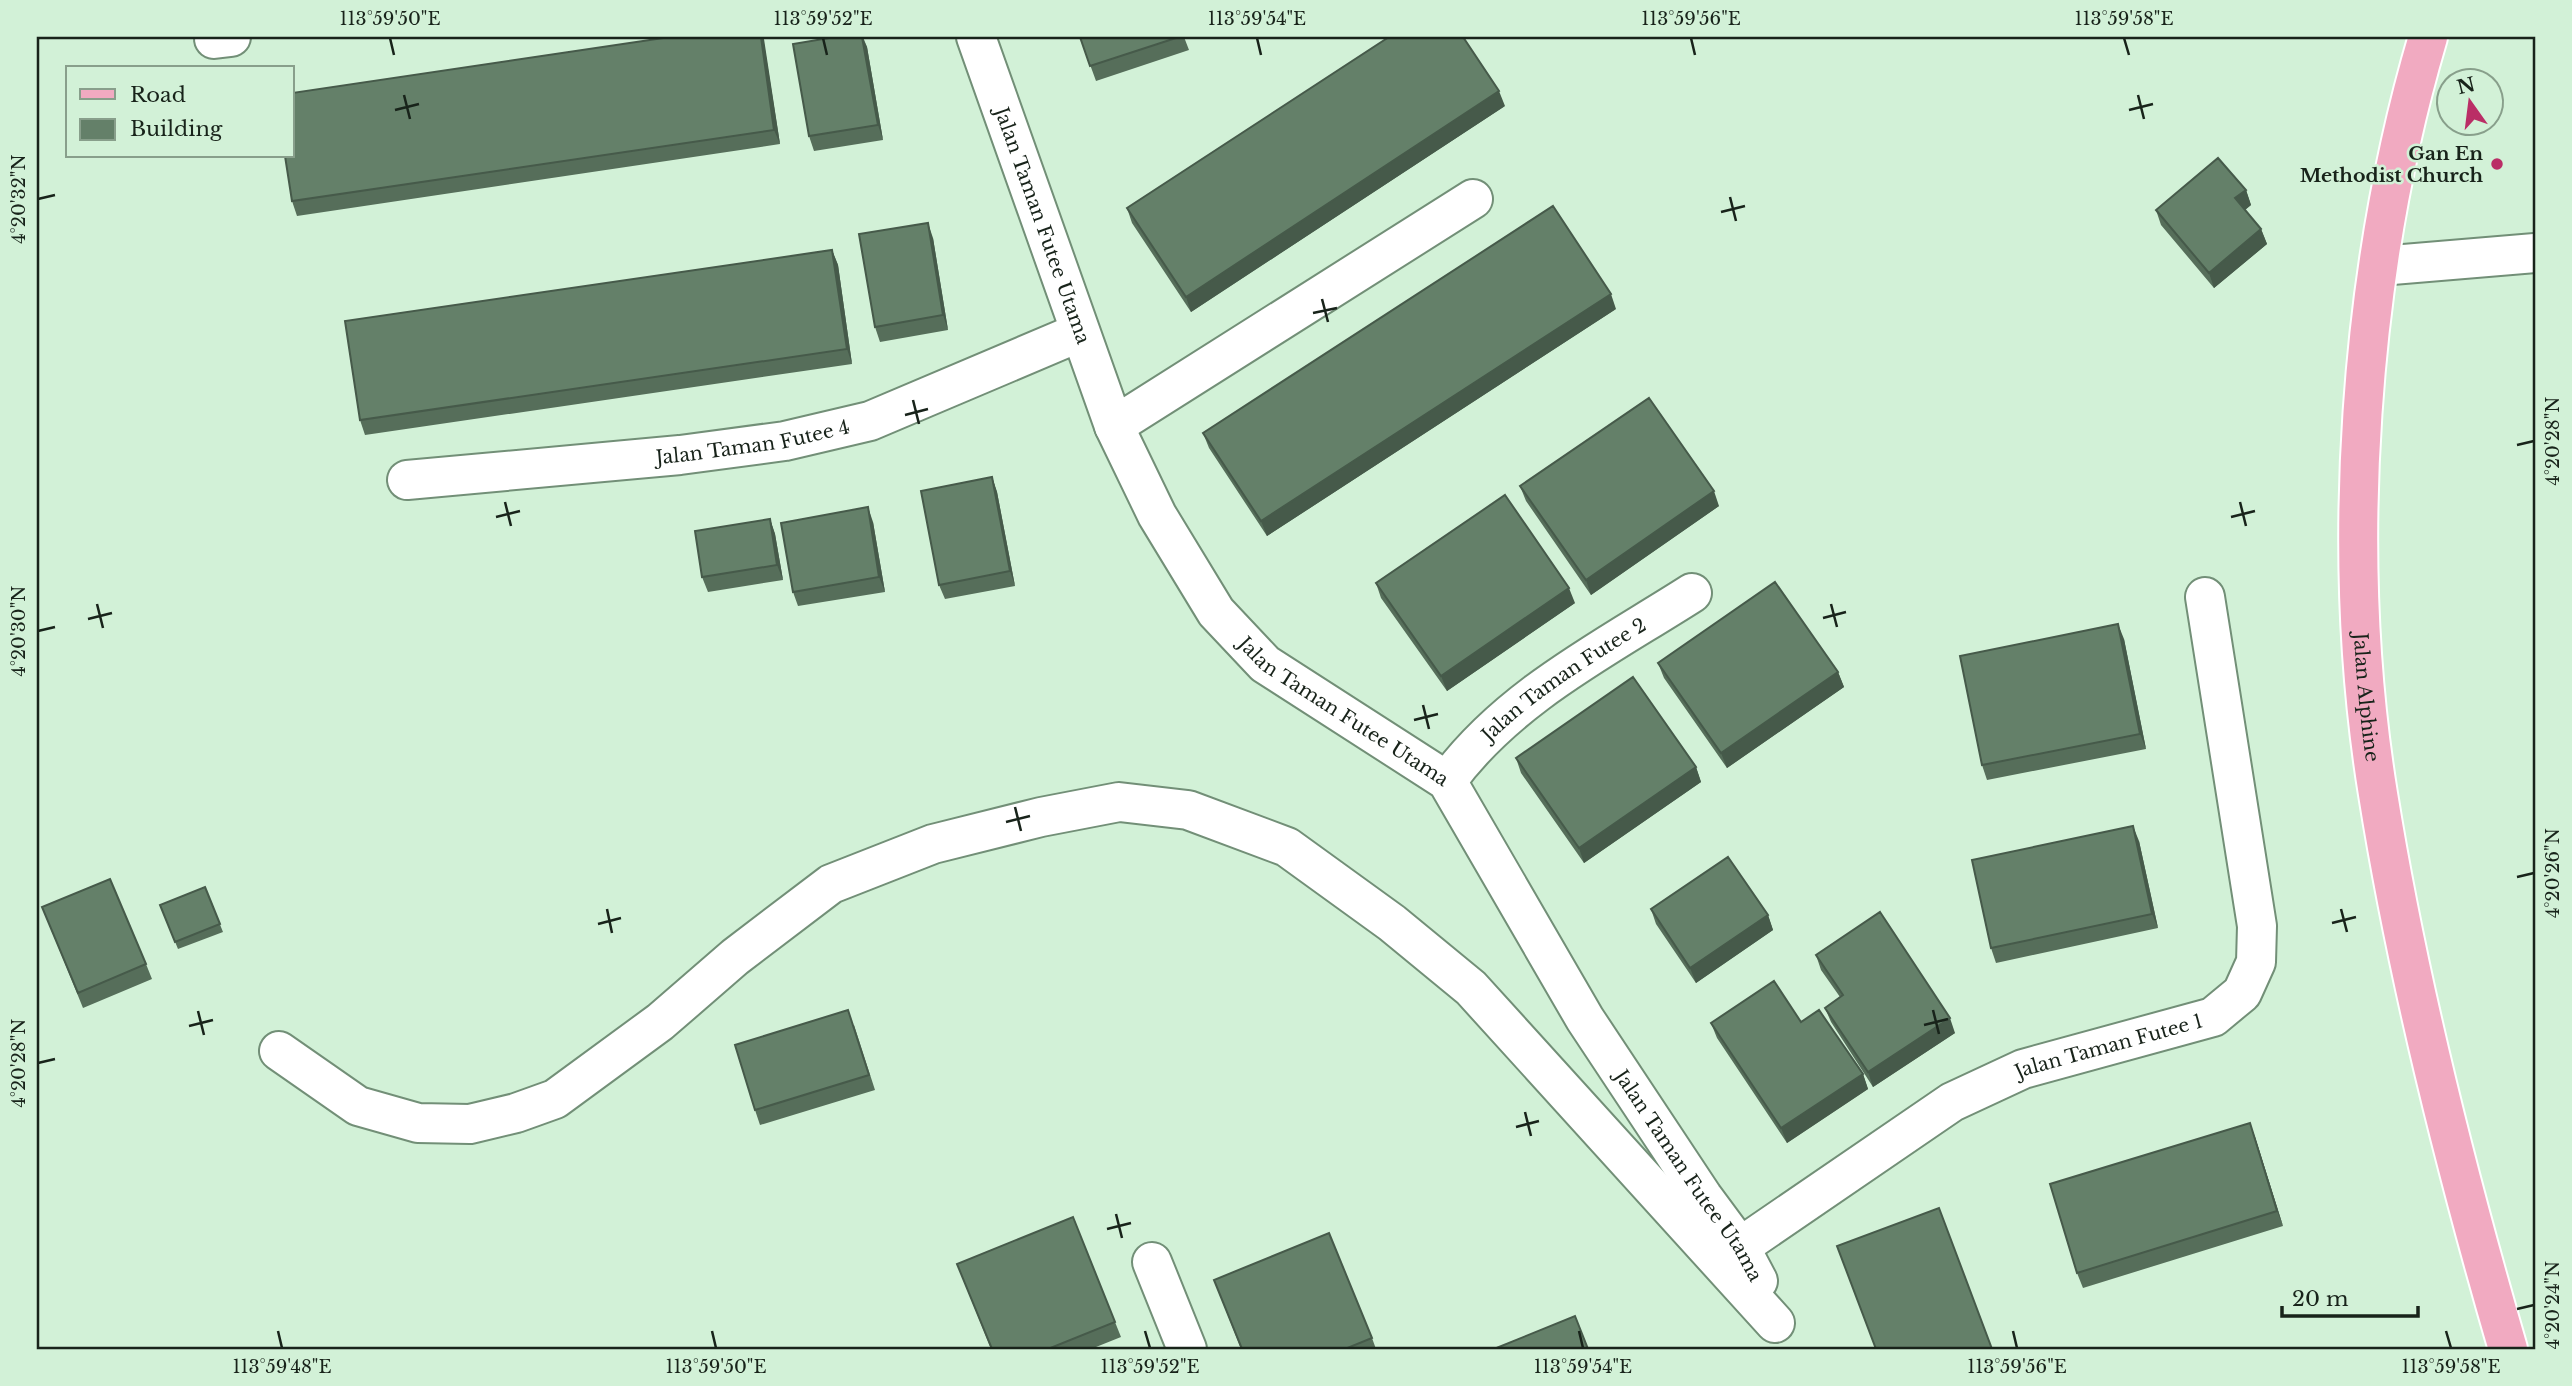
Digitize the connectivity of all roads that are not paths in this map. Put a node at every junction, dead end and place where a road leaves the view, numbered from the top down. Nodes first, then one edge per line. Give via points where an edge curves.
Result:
1 (976, 37) edge
2 (2428, 37) edge
3 (1473, 199) dead end
4 (2535, 253) edge
5 (2380, 266) junction
6 (1080, 332) junction
7 (1114, 426) junction
8 (407, 480) dead end
9 (1692, 593) dead end
10 (2205, 597) dead end
11 (1447, 781) junction
12 (279, 1051) dead end
13 (1740, 1247) junction
14 (1152, 1262) dead end
15 (1778, 1336) edge
16 (1187, 1349) edge
17 (2508, 1349) edge

1 - 6 street, Jalan Taman Futee Utama
2 - 5 main road, Jalan Alphine via 2400,149
3 - 7 street
4 - 5 street
5 - 17 main road, Jalan Alphine via 2362,424 2359,517 2361,609 2376,780 2412,972 2478,1246
6 - 7 street, Jalan Taman Futee Utama
6 - 8 street, Jalan Taman Futee 4 via 870,421 785,441
7 - 11 street, Jalan Taman Futee Utama via 1157,515 1216,612 1265,664
9 - 11 street, Jalan Taman Futee 2 via 1524,701 1462,760
10 - 13 street, Jalan Taman Futee 1 via 2257,926 2256,962 2242,993 2213,1017 2023,1069 1952,1102
11 - 13 street, Jalan Taman Futee Utama via 1585,1019
12 - 15 street via 358,1106 418,1124 470,1124 516,1113 555,1100 831,884 933,844 1041,817 1119,802 1188,810 1287,847 1392,923 1471,988
13 - 15 street, Jalan Taman Futee Utama via 1760,1284
14 - 16 street

